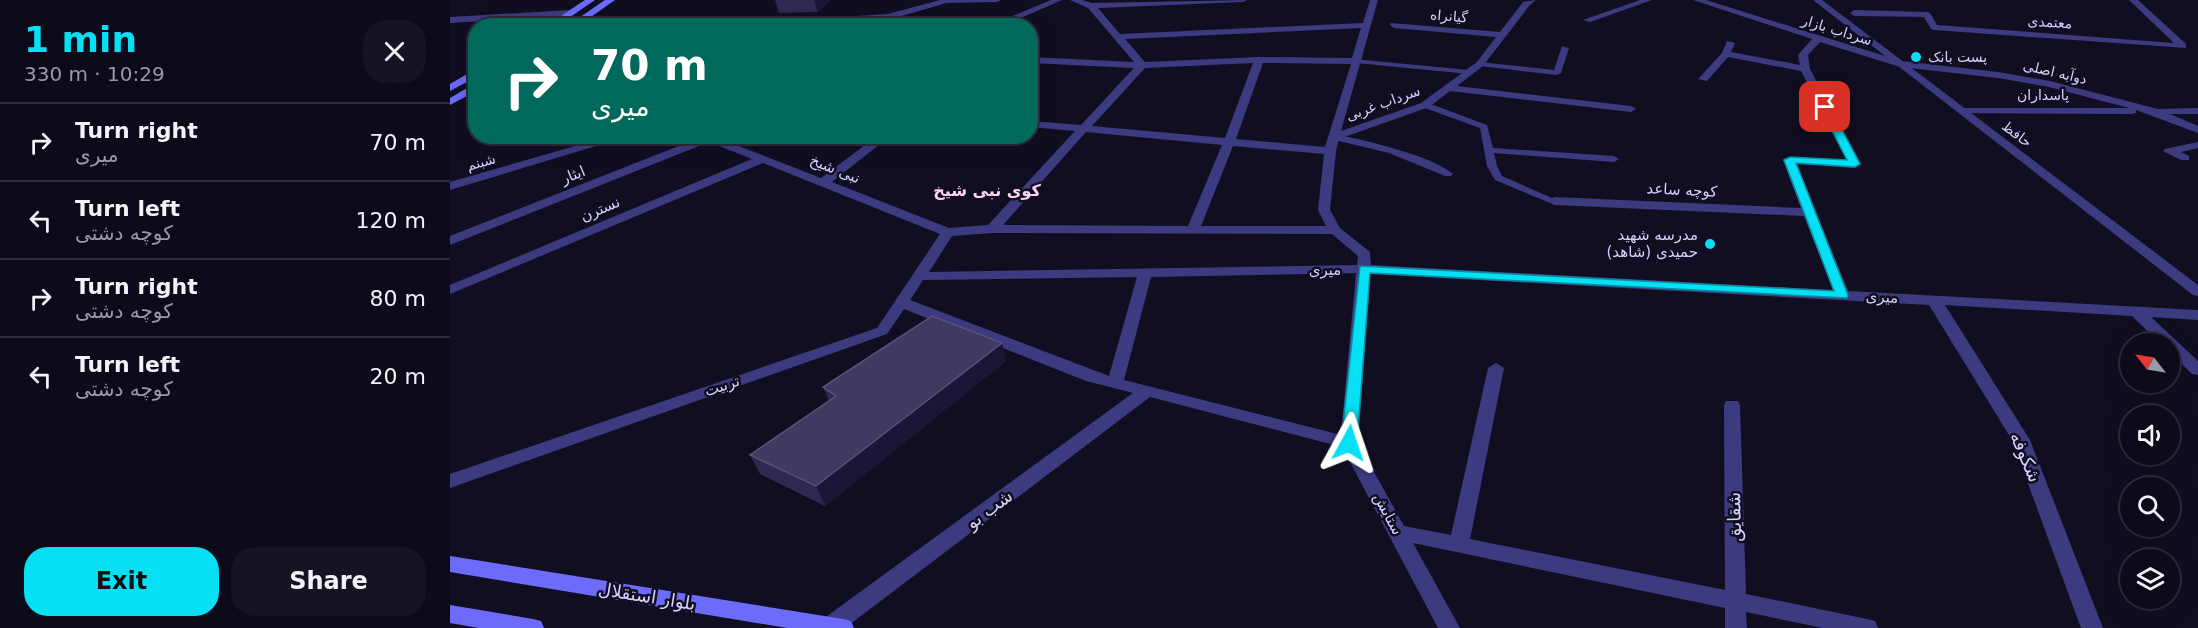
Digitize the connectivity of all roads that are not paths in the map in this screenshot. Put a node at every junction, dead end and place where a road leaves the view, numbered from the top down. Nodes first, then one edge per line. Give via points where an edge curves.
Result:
1 (591, 0) edge
2 (611, 0) edge
3 (998, 0) edge
4 (1058, 0) edge
5 (1074, 0) edge
6 (1243, 0) edge
7 (1374, 0) edge
8 (1532, 0) edge
9 (1648, 0) edge
10 (1697, 0) edge
11 (1817, 0) edge
12 (2133, 0) edge
13 (948, 1) edge
14 (1091, 6) junction
15 (571, 13) junction
16 (1854, 13) dead end
17 (888, 17) joint
18 (485, 18) edge
19 (563, 18) edge
20 (583, 18) edge
21 (872, 18) edge
22 (1013, 18) edge
23 (468, 19) edge
24 (450, 20) edge
25 (1587, 20) dead end
26 (1367, 25) junction
27 (1394, 25) dead end
28 (1502, 35) junction
29 (1118, 37) junction
30 (1818, 38) junction
31 (1730, 43) dead end
32 (1565, 48) dead end
33 (1726, 54) junction
34 (1038, 60) edge
35 (1258, 60) junction
36 (1356, 61) junction
37 (1480, 64) junction
38 (1900, 64) junction
39 (1142, 65) junction
40 (1805, 69) junction
41 (1469, 72) junction
42 (1702, 78) dead end
43 (455, 81) edge
44 (450, 87) edge
45 (1448, 88) junction
46 (468, 91) edge
47 (463, 94) junction
48 (468, 94) edge
49 (450, 102) edge
50 (1425, 105) junction
51 (1631, 110) dead end
52 (1960, 110) junction
53 (2154, 111) junction
54 (2198, 111) edge
55 (1038, 125) edge
56 (1082, 129) junction
57 (2198, 130) edge
58 (1334, 137) junction
59 (1229, 142) junction
60 (596, 144) edge
61 (691, 144) edge
62 (726, 144) edge
63 (874, 144) edge
64 (2198, 146) edge
65 (1489, 150) junction
66 (1330, 151) junction
67 (2186, 158) dead end
68 (763, 159) junction
69 (1614, 159) dead end
70 (1448, 174) dead end
71 (824, 182) junction
72 (450, 186) edge
73 (1554, 201) joint
74 (1810, 212) junction
75 (992, 229) junction
76 (1193, 230) junction
77 (1335, 230) junction
78 (948, 232) junction
79 (450, 241) edge
80 (1364, 269) junction
81 (1145, 273) junction
82 (919, 276) junction
83 (450, 290) edge
84 (2198, 292) edge
85 (1842, 295) junction
86 (1934, 300) junction
87 (901, 302) junction
88 (2136, 311) junction
89 (2198, 315) edge
90 (1496, 368) dead end
91 (2198, 370) edge
92 (1115, 383) junction
93 (1147, 391) junction
94 (1732, 405) dead end
95 (1349, 443) junction
96 (450, 481) edge
97 (1398, 532) junction
98 (1459, 544) junction
99 (450, 564) edge
100 (1736, 601) junction
101 (450, 614) edge
102 (837, 627) edge
103 (533, 628) edge
104 (1449, 628) edge
105 (1736, 628) edge
106 (1867, 628) edge
107 (2091, 628) edge

1 - 15 main road
2 - 20 main road
3 - 13 street
4 - 22 street
5 - 14 street
6 - 14 street
7 - 26 street
8 - 28 street, سرداب غربی
9 - 25 street
10 - 30 street, سرداب بازار
11 - 38 street, حافظ
12 - 16 street, معتمدی via 2183,46 1934,27 1927,15
13 - 17 street
14 - 29 street
15 - 18 street
15 - 19 main road
17 - 21 street
23 - 24 street
26 - 29 street
26 - 36 street
27 - 28 street, گیانراه
28 - 37 street, سرداب غربی
29 - 39 street
30 - 38 street, سرداب بازار
30 - 40 street via 1803,55
31 - 33 street
32 - 37 lane via 1557,73
33 - 40 street
33 - 42 street
34 - 39 street
35 - 36 street
35 - 39 street
35 - 59 street
36 - 41 lane
36 - 58 street
37 - 41 street, سرداب غربی
38 - 52 street, حافظ
38 - 53 street, دوآبه اصلی via 2023,78
39 - 56 street
40 - 74 street via 1855,164 1790,160
41 - 45 street, سرداب غربی
43 - 44 main road
45 - 50 street, سرداب غربی
45 - 51 street
46 - 47 main road
47 - 48 street
47 - 49 main road
50 - 58 street, سرداب غربی
50 - 65 lane via 1484,127
52 - 53 street, پاسداران
52 - 84 street, حافظ
53 - 54 street, پاسداران
53 - 57 street, دوآبه اصلی
55 - 56 street
56 - 59 street
56 - 75 street
58 - 66 street, سرداب غربی
58 - 70 lane via 1420,160
59 - 66 street
59 - 76 street
60 - 72 street, شبنم
61 - 79 street, ایثار
62 - 68 street, نبی شیخ
63 - 71 street
64 - 67 street via 2169,151
65 - 69 lane
65 - 73 lane via 1498,178
66 - 77 street, سرداب غربی via 1324,210
68 - 71 street, نبی شیخ
68 - 83 street, نسترن
71 - 78 street, نبی شیخ
73 - 74 street, کوچه ساعد
74 - 85 street
75 - 76 street
75 - 78 street
76 - 77 street
77 - 80 street via 1365,255
78 - 82 street, تربیت
80 - 81 street, میری
80 - 85 street, میری
80 - 95 street
81 - 82 street, میری
81 - 92 street
82 - 87 street, تربیت
85 - 86 street, میری
86 - 88 street, میری
86 - 107 street, شکوفه via 2021,440
87 - 92 street
87 - 96 street, تربیت via 882,331
88 - 89 street, میری
88 - 91 street
90 - 98 street
92 - 93 street
93 - 95 street
93 - 102 street, شب بو
94 - 100 street, شقایق
95 - 97 street, ستایش
97 - 98 street
97 - 104 street, ستایش
98 - 100 street
99 - 102 main road, بلوار استقلال
100 - 105 street, شقایق
100 - 106 street
101 - 103 main road

